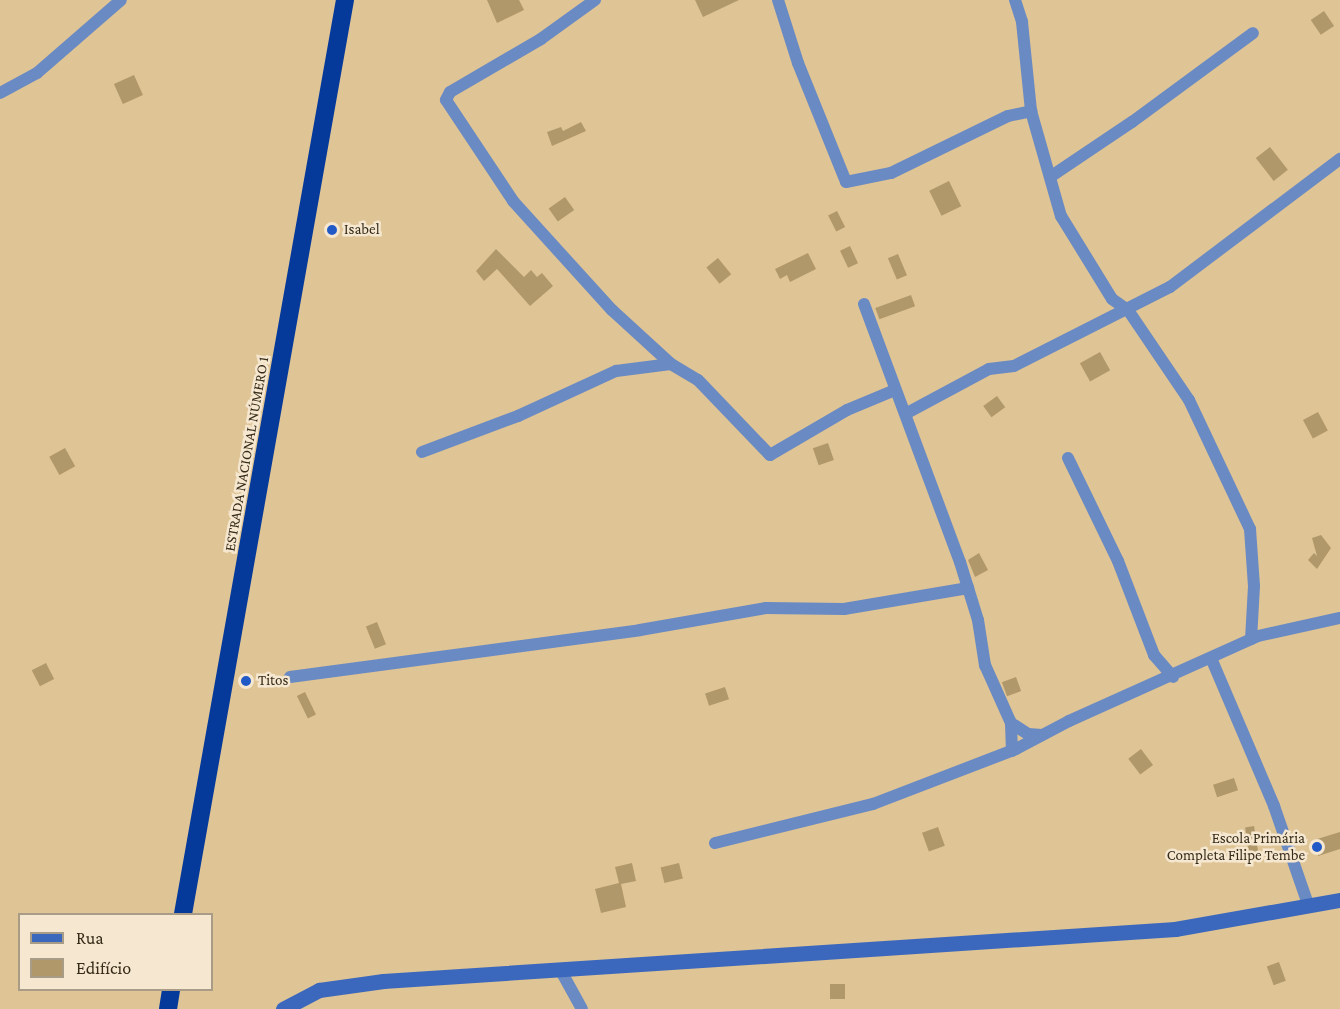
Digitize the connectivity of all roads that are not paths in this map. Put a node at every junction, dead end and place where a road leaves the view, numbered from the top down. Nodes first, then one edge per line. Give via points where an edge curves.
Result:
1 (121, 0) edge
2 (345, 0) edge
3 (595, 0) edge
4 (778, 0) edge
5 (1015, 0) edge
6 (1252, 33) dead end
7 (0, 93) edge
8 (1031, 111) junction
9 (1340, 159) edge
10 (1050, 177) junction
11 (864, 304) dead end
12 (1128, 310) junction
13 (671, 364) junction
14 (895, 390) junction
15 (907, 413) junction
16 (422, 452) dead end
17 (1068, 458) dead end
18 (968, 588) junction
19 (1340, 618) edge
20 (1252, 624) junction
21 (1265, 634) junction
22 (1251, 639) junction
23 (1211, 658) junction
24 (290, 677) dead end
25 (1173, 677) junction
26 (1011, 723) junction
27 (1042, 735) junction
28 (1012, 751) junction
29 (715, 843) dead end
30 (1340, 900) edge
31 (1308, 904) junction
32 (183, 913) edge
33 (561, 970) junction
34 (171, 991) edge
35 (168, 1009) edge
36 (284, 1009) edge
37 (582, 1009) edge

1 - 7 street via 37,73
2 - 32 highway, ESTRADA NACIONAL NÚMERO 1
3 - 13 street via 540,39 450,92 446,100 513,201 612,310
4 - 8 street via 798,63 846,182 891,173 1008,116
5 - 8 street via 1022,22
6 - 10 street
8 - 10 street
9 - 12 street via 1170,287
10 - 12 street via 1061,216 1076,242 1112,299
11 - 14 street
12 - 15 street via 1014,366 989,369
12 - 20 street via 1189,400 1250,528
13 - 14 street via 698,380 770,455 848,410
13 - 16 street via 608,373 518,416
14 - 15 street
15 - 18 street
17 - 25 street via 1118,561 1155,655
18 - 24 street via 844,609 745,611 640,630
18 - 26 street via 985,665
19 - 21 street
20 - 21 street
20 - 22 street
21 - 22 street
22 - 23 street
23 - 25 street
23 - 31 street via 1266,784
25 - 27 street
26 - 27 street via 1028,734
26 - 28 street
27 - 28 street
28 - 29 street via 873,804
30 - 31 street
31 - 33 street via 1175,929
33 - 36 street via 339,985 319,990
33 - 37 street
34 - 35 highway

